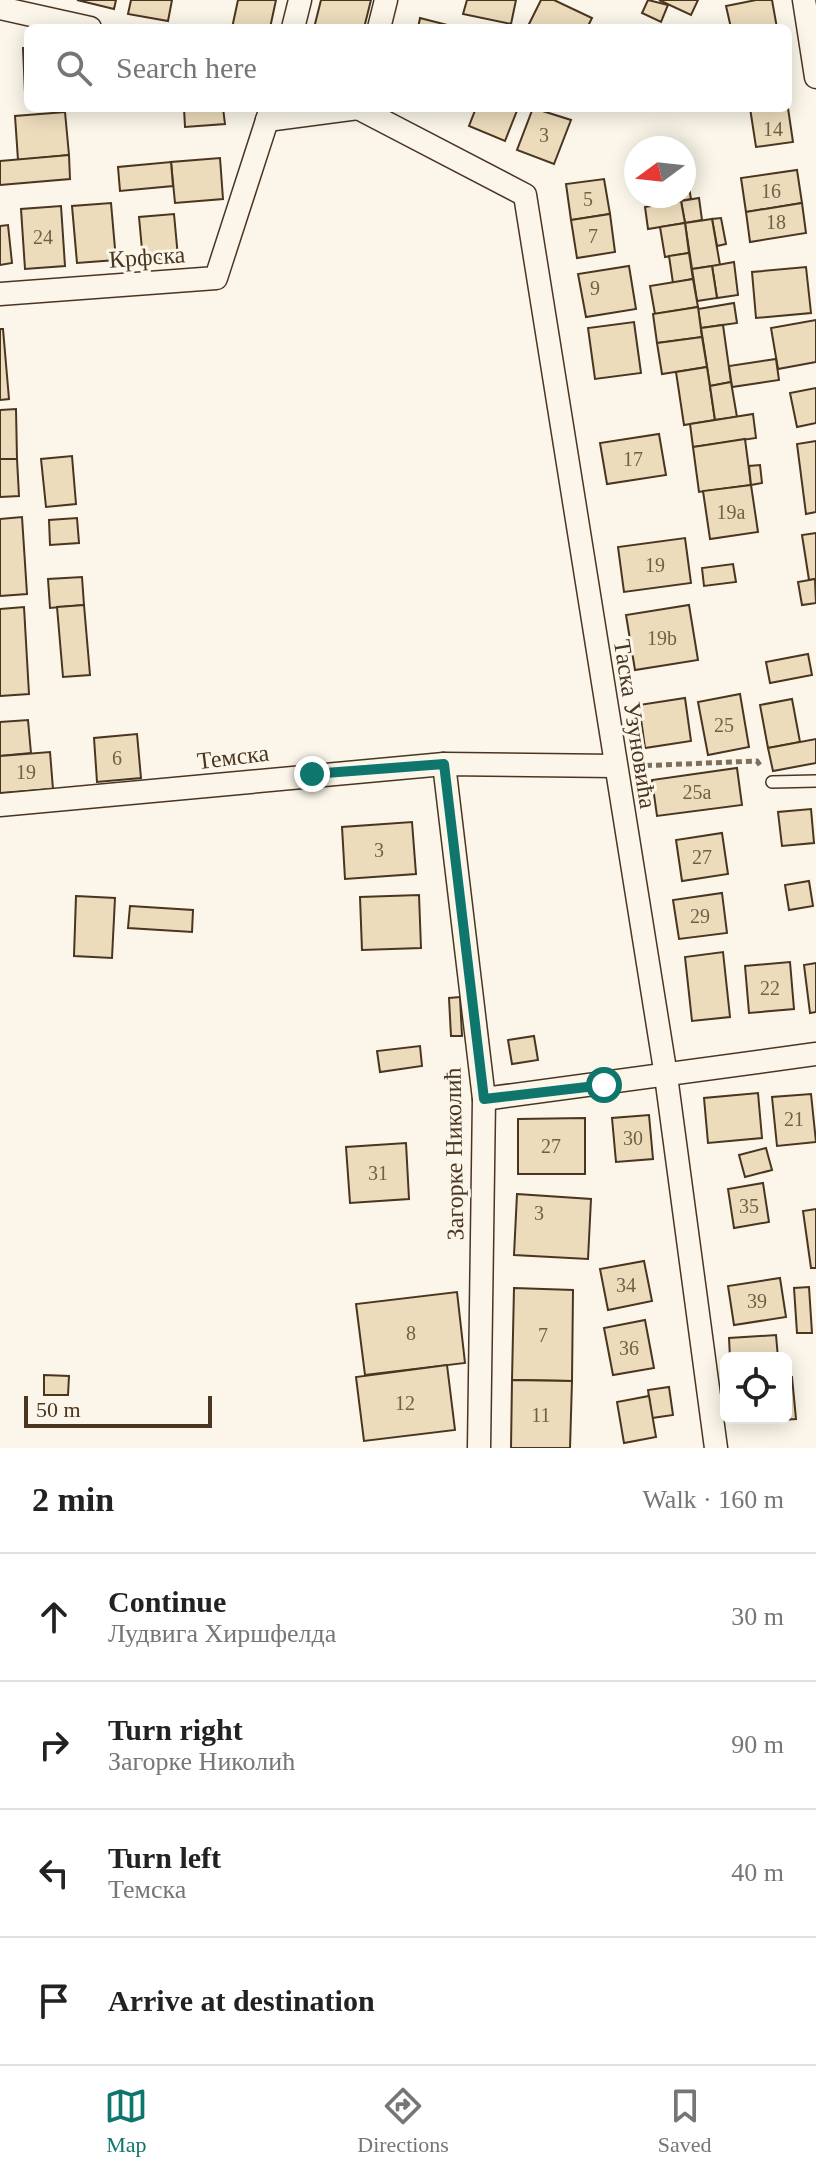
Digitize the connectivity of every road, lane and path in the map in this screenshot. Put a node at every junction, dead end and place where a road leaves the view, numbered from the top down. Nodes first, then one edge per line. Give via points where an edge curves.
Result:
1 (300, 0) edge
2 (386, 0) edge
3 (804, 0) edge
4 (0, 8) edge
5 (72, 24) edge
6 (294, 24) edge
7 (380, 24) edge
8 (816, 77) edge
9 (299, 112) edge
10 (366, 112) edge
11 (269, 114) edge
12 (0, 294) edge
13 (444, 764) junction
14 (615, 766) junction
15 (816, 781) edge
16 (772, 782) joint
17 (0, 805) edge
18 (816, 1054) edge
19 (666, 1076) junction
20 (484, 1099) junction
21 (479, 1448) edge
22 (716, 1448) edge

1 - 6 street
2 - 7 street
3 - 8 street
4 - 5 street
9 - 11 street
10 - 14 street, Таска Узуновића via 525,195
11 - 12 street, Крфска via 216,278
13 - 14 street, Темска
13 - 17 street, Темска
13 - 20 street, Загорке Николић
14 - 16 path via 757,761
14 - 19 street, Таска Узуновића
15 - 16 lane
18 - 19 street
19 - 20 street
19 - 22 street, Таска Узуновића
20 - 21 street, Загорке Николић

